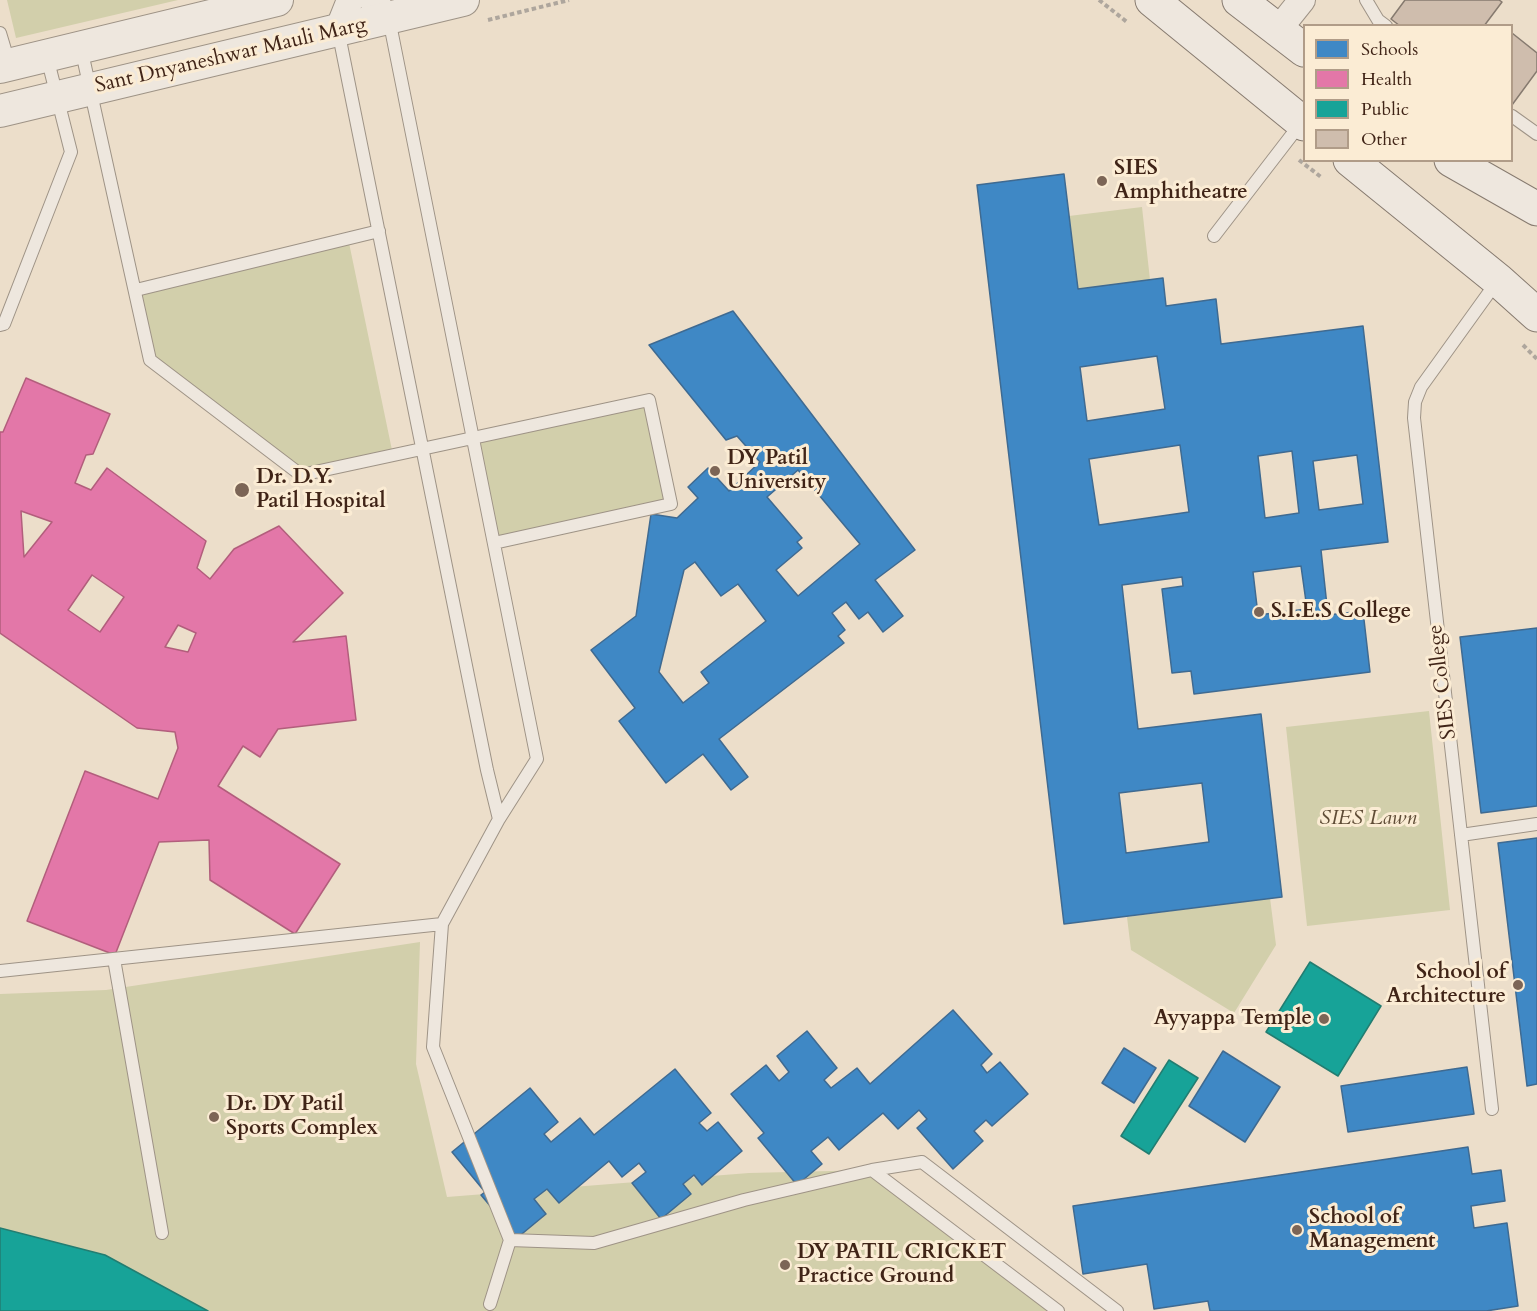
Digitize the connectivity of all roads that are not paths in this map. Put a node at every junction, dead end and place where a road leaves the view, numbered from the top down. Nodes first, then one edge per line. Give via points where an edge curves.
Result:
1 (277, 0) edge
2 (350, 0) edge
3 (463, 0) edge
4 (1152, 0) edge
5 (1239, 0) edge
6 (1302, 0) edge
7 (1366, 0) edge
8 (381, 9) edge
9 (1383, 24) edge
10 (338, 30) junction
11 (1278, 30) junction
12 (0, 33) edge
13 (81, 47) junction
14 (1303, 49) edge
15 (47, 55) junction
16 (5, 66) edge
17 (90, 89) junction
18 (59, 97) junction
19 (0, 111) edge
20 (1513, 117) edge
21 (1303, 123) edge
22 (1537, 134) edge
23 (1352, 162) edge
24 (1455, 162) edge
25 (1537, 209) edge
26 (379, 231) junction
27 (1214, 236) dead end
28 (1498, 280) junction
29 (136, 291) junction
30 (1537, 315) edge
31 (2, 325) edge
32 (474, 438) junction
33 (423, 449) junction
34 (494, 543) junction
35 (499, 819) junction
36 (1537, 824) edge
37 (1461, 835) junction
38 (442, 924) junction
39 (114, 959) junction
40 (0, 971) edge
41 (1492, 1109) dead end
42 (872, 1170) junction
43 (162, 1233) dead end
44 (510, 1240) junction
45 (490, 1304) dead end
46 (1058, 1311) edge
47 (1117, 1311) edge

1 - 13 street, Sant Dnyaneshwar Mauli Marg
2 - 10 street
3 - 8 street, Sant Dnyaneshwar Mauli Marg
4 - 21 main road
5 - 11 main road
6 - 11 street
7 - 9 lane
8 - 10 street, Sant Dnyaneshwar Mauli Marg
8 - 32 lane
10 - 17 street, Sant Dnyaneshwar Mauli Marg
10 - 26 lane
11 - 14 main road
12 - 16 lane
13 - 15 street, Sant Dnyaneshwar Mauli Marg
13 - 17 lane
15 - 16 street, Sant Dnyaneshwar Mauli Marg
15 - 18 lane
17 - 18 street, Sant Dnyaneshwar Mauli Marg
17 - 29 lane
18 - 19 street, Sant Dnyaneshwar Mauli Marg
18 - 31 lane via 71,152
20 - 22 lane
21 - 27 lane
23 - 28 main road
24 - 25 main road
26 - 29 lane
26 - 33 lane
28 - 30 main road
28 - 37 lane, SIES College via 1430,373 1415,402 1415,436
29 - 33 lane via 150,360 301,475
32 - 33 lane
32 - 34 lane
32 - 34 lane via 649,400 671,504
33 - 35 lane
34 - 35 lane via 537,759
35 - 38 lane
36 - 37 lane
37 - 41 lane, SIES College
38 - 39 lane
38 - 44 lane via 433,1047
39 - 40 lane
39 - 43 lane
42 - 44 lane via 744,1200 594,1243
42 - 46 lane
42 - 47 lane via 922,1162
44 - 45 lane

